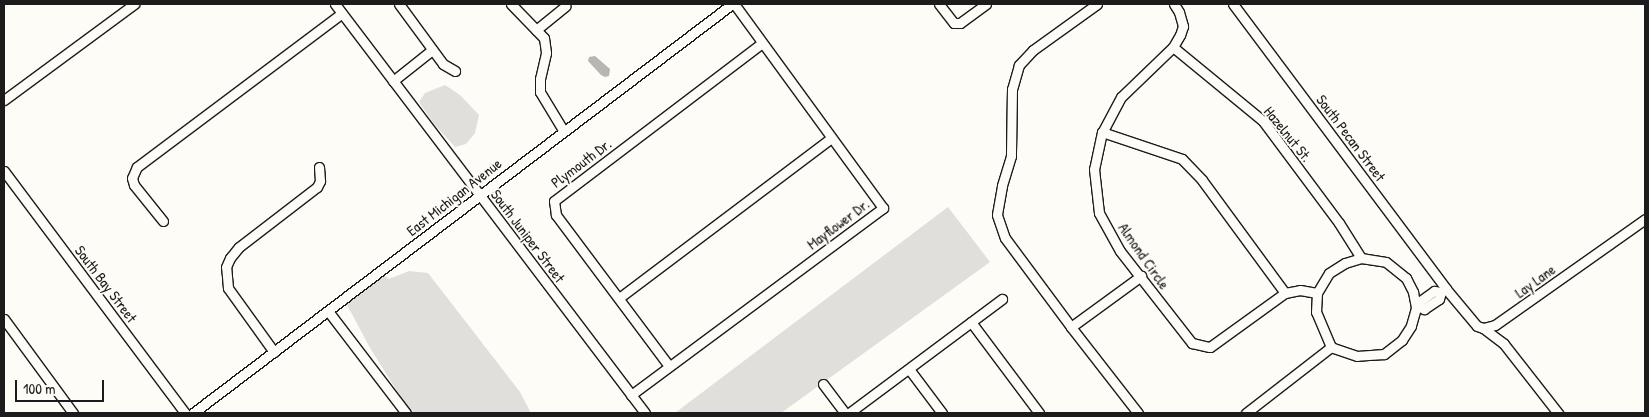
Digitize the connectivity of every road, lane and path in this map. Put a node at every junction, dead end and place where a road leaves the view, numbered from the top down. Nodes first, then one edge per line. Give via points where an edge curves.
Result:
1 (134, 4) edge
2 (335, 4) edge
3 (399, 4) edge
4 (511, 4) edge
5 (733, 4) edge
6 (939, 4) edge
7 (985, 4) edge
8 (1097, 4) edge
9 (1174, 4) edge
10 (1233, 4) edge
11 (566, 6) dead end
12 (342, 13) junction
13 (536, 30) junction
14 (762, 43) junction
15 (1173, 46) junction
16 (432, 50) junction
17 (455, 71) dead end
18 (393, 81) junction
19 (4, 100) edge
20 (563, 130) junction
21 (1102, 132) junction
22 (831, 138) junction
23 (319, 167) dead end
24 (4, 171) edge
25 (479, 194) junction
26 (1645, 219) edge
27 (163, 221) dead end
28 (1361, 258) junction
29 (1141, 276) junction
30 (1444, 290) junction
31 (1285, 293) junction
32 (1317, 294) junction
33 (619, 298) junction
34 (1002, 299) dead end
35 (1417, 307) junction
36 (328, 311) junction
37 (4, 319) edge
38 (971, 322) junction
39 (1071, 327) junction
40 (1483, 328) junction
41 (1331, 347) junction
42 (274, 352) junction
43 (669, 366) junction
44 (909, 369) junction
45 (823, 384) dead end
46 (631, 395) junction
47 (73, 413) edge
48 (185, 413) edge
49 (193, 413) edge
50 (406, 413) edge
51 (645, 413) edge
52 (845, 413) edge
53 (849, 413) edge
54 (942, 413) edge
55 (1039, 413) edge
56 (1138, 413) edge
57 (1246, 413) edge
58 (1558, 413) edge

1 - 19 street
2 - 12 street, South Juniper Street
3 - 16 street
4 - 13 street
5 - 14 street, Mayflower Dr.
5 - 20 street, East Michigan Avenue
6 - 7 street via 954,23 960,23
8 - 39 street via 1033,50 1019,65 1012,89 1011,156 997,215 1005,238
9 - 15 street, Almond Circle via 1183,26
10 - 30 street, South Pecan Street
11 - 13 street
12 - 18 street, South Juniper Street
12 - 27 street via 137,167 132,178 139,193
13 - 20 street via 544,38 546,54 540,92
14 - 22 street, Mayflower Dr.
14 - 33 street, Plymouth Dr. via 554,201 556,215
15 - 21 street, Almond Circle via 1121,97
15 - 28 street, Hazelnut St. via 1263,121
16 - 17 street via 443,64
16 - 18 street
18 - 25 street, South Juniper Street
20 - 25 street, East Michigan Avenue
21 - 29 street, Almond Circle via 1094,169 1099,213 1120,251
21 - 31 street via 1182,159 1202,180
22 - 33 street
22 - 43 street, Mayflower Dr. via 883,208
23 - 42 street via 317,187 239,247 226,267 228,288
24 - 48 street, South Bay Street
25 - 36 street, East Michigan Avenue
25 - 46 street, South Juniper Street
26 - 40 street, Lay Lane via 1502,320
28 - 32 street via 1329,273
28 - 35 street via 1386,262 1406,278
29 - 31 street, Almond Circle via 1192,343 1210,347
29 - 39 street
30 - 35 street via 1434,291
30 - 40 street via 1472,322
31 - 32 street via 1300,290
32 - 41 street via 1316,312
33 - 43 street, Plymouth Dr.
34 - 38 street
35 - 41 street via 1402,340 1384,354 1357,356
36 - 42 street, East Michigan Avenue
36 - 50 street
37 - 47 street
38 - 44 street
38 - 55 street
39 - 56 street
40 - 58 street via 1504,344
41 - 57 street
42 - 49 street, East Michigan Avenue
43 - 46 street, Mayflower Dr.
44 - 53 street
44 - 54 street
45 - 52 street
46 - 51 street, South Juniper Street

